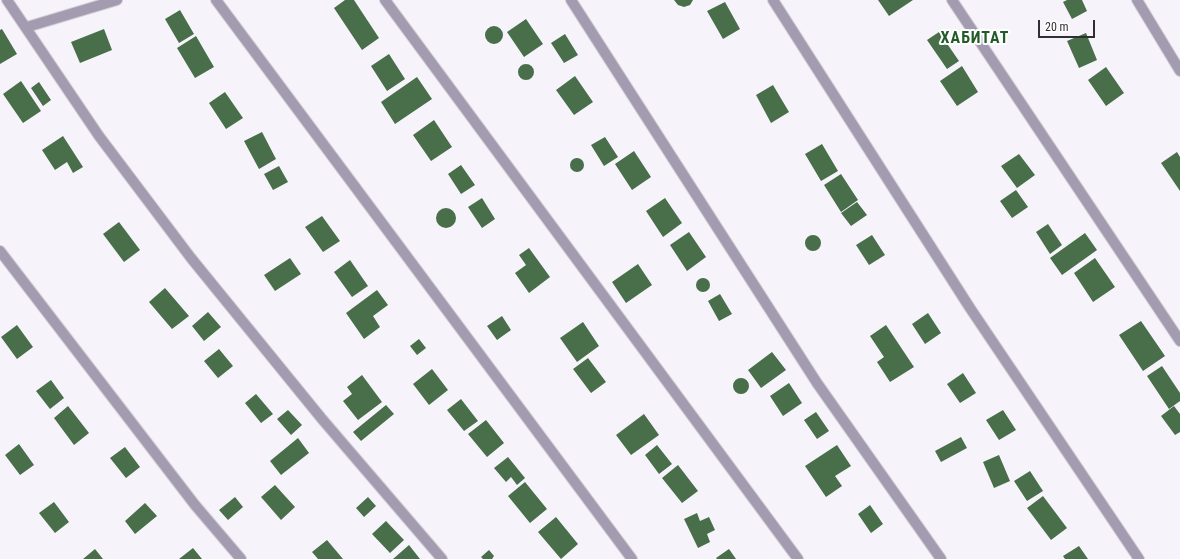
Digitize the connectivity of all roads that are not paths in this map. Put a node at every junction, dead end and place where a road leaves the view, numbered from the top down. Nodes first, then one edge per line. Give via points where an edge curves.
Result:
1 (7, 0) edge
2 (118, 0) edge
3 (216, 0) edge
4 (385, 0) edge
5 (571, 0) edge
6 (773, 0) edge
7 (952, 0) edge
8 (1137, 0) edge
9 (27, 27) junction
10 (1180, 71) edge
11 (0, 251) edge
12 (1180, 341) edge
13 (241, 559) edge
14 (442, 559) edge
15 (632, 559) edge
16 (798, 559) edge
17 (941, 559) edge
18 (1139, 559) edge

1 - 9 street
2 - 9 street
3 - 15 street
4 - 16 street
5 - 17 street via 817,383
6 - 18 street via 970,308
7 - 12 street
8 - 10 street
9 - 14 street via 99,136 191,258 322,419
11 - 13 street via 195,505

